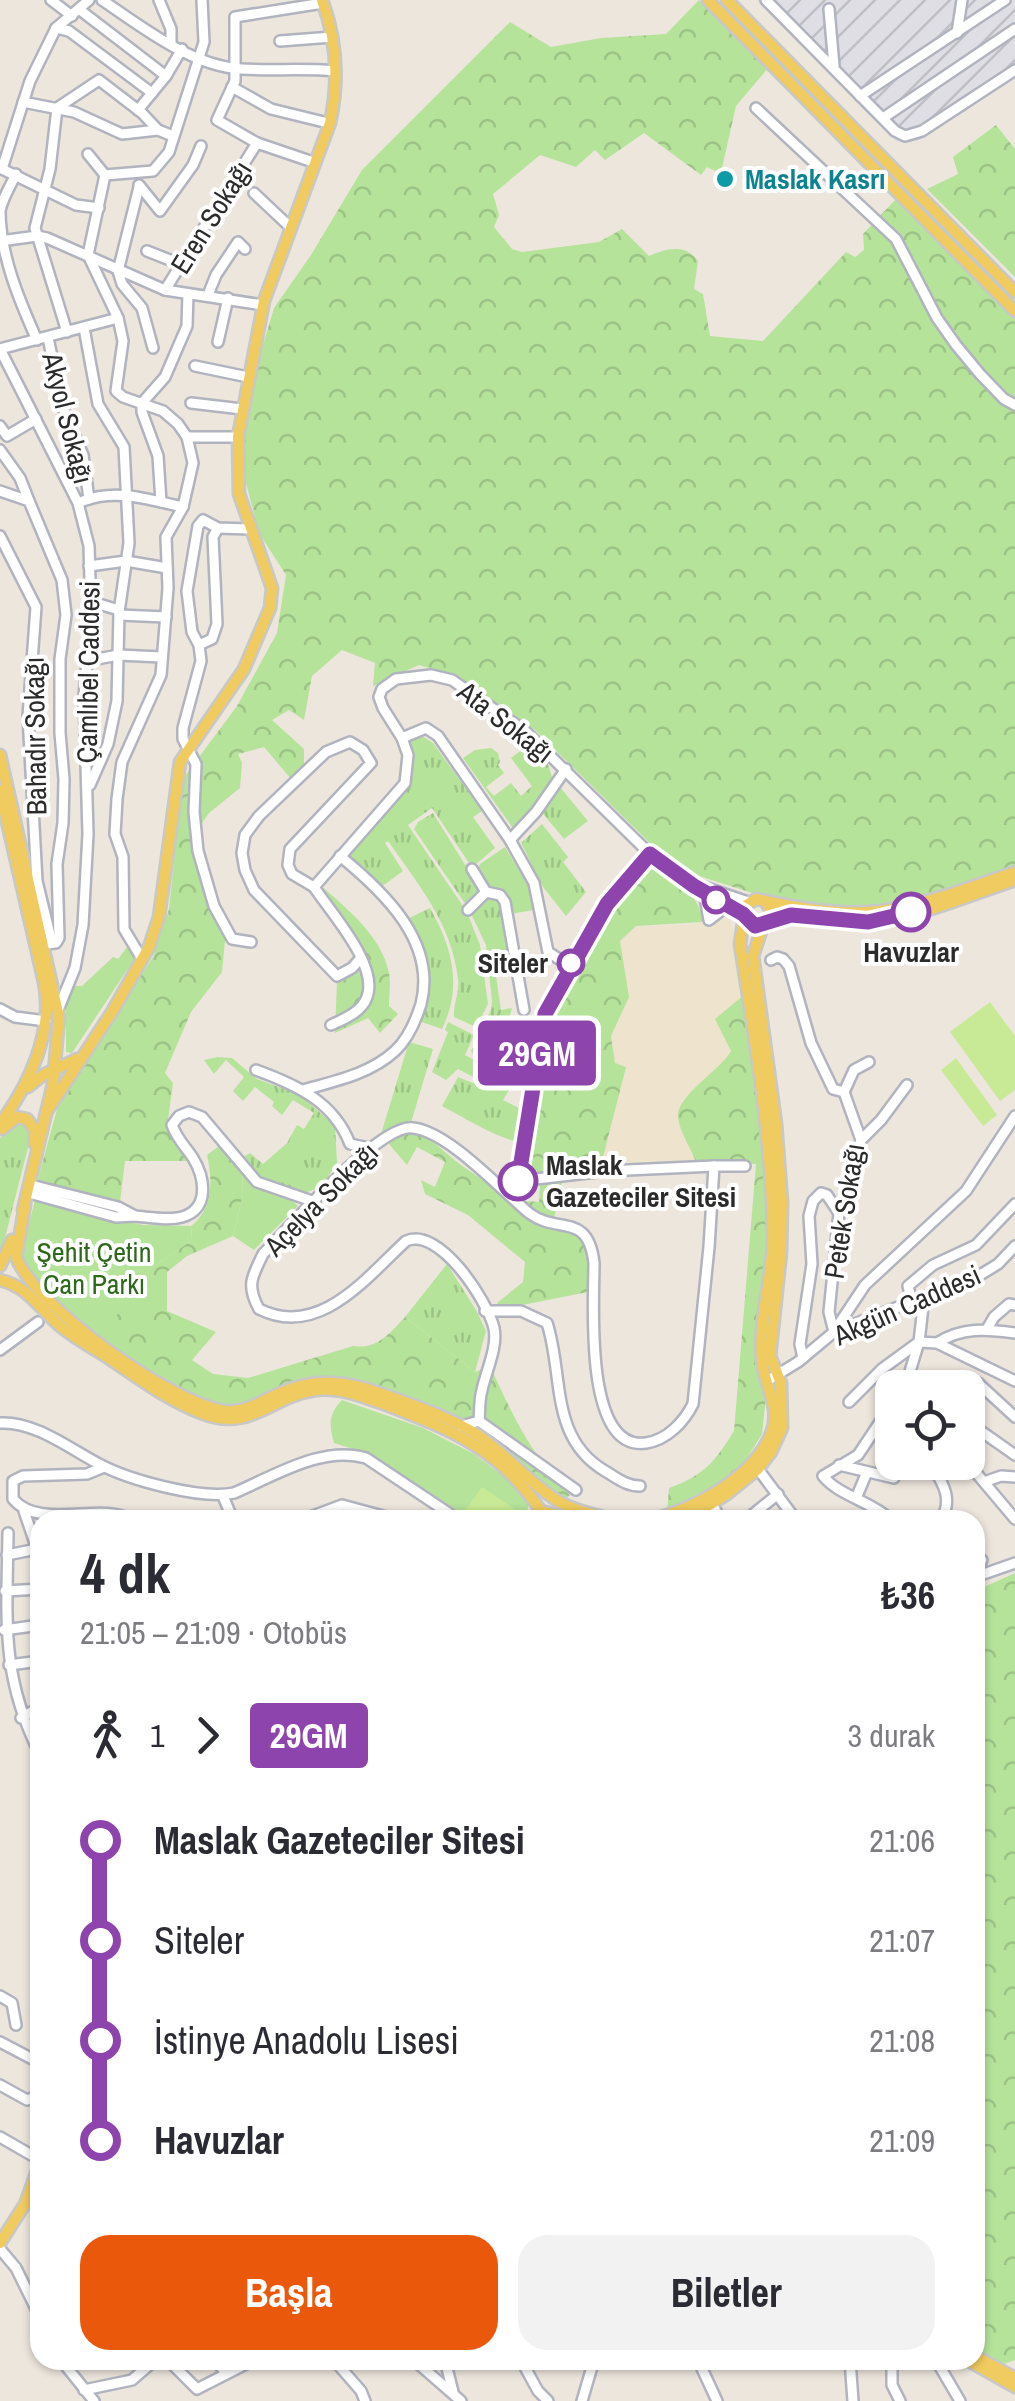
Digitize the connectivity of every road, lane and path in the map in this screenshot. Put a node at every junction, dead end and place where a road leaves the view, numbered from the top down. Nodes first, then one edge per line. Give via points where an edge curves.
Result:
1 (51, 0) edge
2 (89, 0) edge
3 (102, 0) edge
4 (158, 0) edge
5 (202, 0) edge
6 (708, 0) edge
7 (766, 0) edge
8 (962, 0) edge
9 (1006, 0) edge
10 (323, 1) edge
11 (729, 2) edge
12 (829, 10) dead end
13 (76, 13) junction
14 (56, 28) junction
15 (1015, 28) edge
16 (956, 34) junction
17 (332, 37) junction
18 (280, 41) dead end
19 (170, 43) junction
20 (182, 49) junction
21 (197, 57) junction
22 (114, 65) junction
23 (233, 68) junction
24 (834, 69) junction
25 (1015, 70) edge
26 (335, 71) junction
27 (166, 76) junction
28 (99, 80) junction
29 (232, 88) junction
30 (152, 92) junction
31 (860, 96) junction
32 (23, 102) junction
33 (57, 108) junction
34 (756, 108) dead end
35 (138, 110) junction
36 (883, 118) junction
37 (327, 122) junction
38 (158, 130) junction
39 (839, 132) junction
40 (174, 136) junction
41 (258, 144) junction
42 (201, 146) dead end
43 (88, 154) dead end
44 (310, 162) junction
45 (888, 164) junction
46 (1, 168) edge
47 (136, 172) junction
48 (16, 174) junction
49 (105, 175) junction
50 (139, 187) junction
51 (44, 188) junction
52 (254, 193) dead end
53 (99, 208) junction
54 (296, 208) junction
55 (289, 226) junction
56 (36, 236) junction
57 (0, 241) edge
58 (245, 249) dead end
59 (146, 251) dead end
60 (88, 255) junction
61 (180, 264) junction
62 (118, 271) junction
63 (165, 290) junction
64 (1015, 292) edge
65 (188, 294) junction
66 (208, 295) junction
67 (228, 298) junction
68 (263, 305) junction
69 (1015, 310) edge
70 (118, 318) junction
71 (84, 328) junction
72 (67, 332) junction
73 (42, 339) junction
74 (218, 342) dead end
75 (153, 348) dead end
76 (0, 350) edge
77 (195, 366) dead end
78 (248, 377) junction
79 (142, 403) junction
80 (190, 403) dead end
81 (1015, 405) edge
82 (242, 409) junction
83 (36, 420) junction
84 (0, 426) edge
85 (238, 436) junction
86 (187, 437) junction
87 (0, 450) edge
88 (1, 493) edge
89 (126, 494) junction
90 (29, 501) junction
91 (83, 501) junction
92 (161, 502) junction
93 (183, 507) junction
94 (218, 528) junction
95 (250, 529) junction
96 (0, 536) edge
97 (126, 560) junction
98 (89, 566) junction
99 (167, 568) junction
100 (90, 607) junction
101 (119, 612) junction
102 (166, 617) junction
103 (199, 645) junction
104 (118, 655) junction
105 (162, 658) junction
106 (87, 662) junction
107 (402, 738) junction
108 (188, 750) junction
109 (0, 755) edge
110 (86, 755) junction
111 (62, 758) junction
112 (566, 769) junction
113 (88, 789) junction
114 (0, 791) edge
115 (510, 840) junction
116 (650, 854) junction
117 (340, 856) junction
118 (472, 870) dead end
119 (1015, 872) edge
120 (1015, 880) edge
121 (689, 882) junction
122 (314, 887) junction
123 (979, 888) junction
124 (486, 892) junction
125 (704, 892) junction
126 (748, 902) junction
127 (768, 904) junction
128 (727, 906) junction
129 (468, 910) dead end
130 (744, 916) junction
131 (765, 924) junction
132 (251, 942) dead end
133 (48, 944) junction
134 (361, 958) junction
135 (142, 960) junction
136 (771, 960) dead end
137 (570, 966) junction
138 (71, 977) junction
139 (55, 995) junction
140 (524, 1010) dead end
141 (1, 1012) edge
142 (50, 1014) junction
143 (331, 1025) dead end
144 (88, 1047) junction
145 (58, 1051) junction
146 (76, 1060) junction
147 (869, 1062) dead end
148 (56, 1069) junction
149 (256, 1070) dead end
150 (906, 1085) dead end
151 (303, 1090) junction
152 (844, 1092) junction
153 (19, 1097) junction
154 (47, 1111) junction
155 (1015, 1116) edge
156 (0, 1128) edge
157 (861, 1140) junction
158 (350, 1144) junction
159 (369, 1148) junction
160 (36, 1160) junction
161 (351, 1166) junction
162 (714, 1166) junction
163 (746, 1166) dead end
164 (518, 1181) junction
165 (28, 1194) junction
166 (515, 1199) junction
167 (314, 1202) junction
168 (1015, 1204) edge
169 (839, 1212) junction
170 (1015, 1246) edge
171 (0, 1266) edge
172 (0, 1280) edge
173 (924, 1298) junction
174 (912, 1302) junction
175 (39, 1304) junction
176 (1015, 1304) edge
177 (485, 1312) junction
178 (52, 1318) junction
179 (38, 1322) junction
180 (987, 1329) junction
181 (834, 1332) junction
182 (1015, 1332) edge
183 (919, 1342) junction
184 (936, 1342) junction
185 (0, 1350) edge
186 (801, 1360) junction
187 (910, 1370) edge
188 (990, 1370) junction
189 (778, 1375) junction
190 (985, 1376) edge
191 (767, 1381) junction
192 (1015, 1381) edge
193 (985, 1390) edge
194 (849, 1402) dead end
195 (1015, 1417) edge
196 (0, 1423) edge
197 (875, 1430) edge
198 (475, 1434) junction
199 (985, 1434) edge
200 (1015, 1454) edge
201 (839, 1465) junction
202 (104, 1468) junction
203 (758, 1469) junction
204 (867, 1472) junction
205 (875, 1474) edge
206 (1014, 1478) edge
207 (940, 1480) edge
208 (984, 1482) joint
209 (640, 1486) dead end
210 (576, 1490) dead end
211 (778, 1494) junction
212 (222, 1496) junction
213 (857, 1496) junction
214 (554, 1498) junction
215 (712, 1504) junction
216 (24, 1509) junction
217 (30, 1510) edge
218 (228, 1510) edge
219 (329, 1510) edge
220 (361, 1510) edge
221 (444, 1510) edge
222 (540, 1510) edge
223 (541, 1510) edge
224 (546, 1510) edge
225 (587, 1510) edge
226 (683, 1510) edge
227 (702, 1510) edge
228 (715, 1510) edge
229 (758, 1510) edge
230 (789, 1510) edge
231 (877, 1510) edge
232 (947, 1510) edge
233 (1015, 1519) edge
234 (30, 1525) edge
235 (8, 1533) dead end
236 (30, 1551) edge
237 (7, 1555) junction
238 (1015, 1562) edge
239 (985, 1573) edge
240 (30, 1589) edge
241 (5, 1591) junction
242 (30, 1626) edge
243 (4, 1630) junction
244 (30, 1662) edge
245 (9, 1665) junction
246 (30, 1712) edge
247 (20, 1718) junction
248 (30, 1736) edge
249 (0, 1996) edge
250 (16, 2025) dead end
251 (0, 2042) edge
252 (30, 2058) edge
253 (0, 2085) edge
254 (30, 2099) edge
255 (0, 2137) edge
256 (30, 2155) edge
257 (30, 2194) edge
258 (0, 2246) edge
259 (30, 2296) edge
260 (985, 2362) edge
261 (69, 2370) edge
262 (144, 2370) edge
263 (178, 2370) edge
264 (231, 2370) edge
265 (342, 2370) edge
266 (425, 2370) edge
267 (448, 2370) edge
268 (526, 2370) edge
269 (591, 2370) edge
270 (702, 2370) edge
271 (851, 2370) edge
272 (892, 2370) edge
273 (942, 2370) edge
274 (985, 2370) edge
275 (226, 2372) joint
276 (1015, 2378) edge
277 (1015, 2387) edge
278 (197, 2389) junction
279 (84, 2390) junction
280 (365, 2398) edge
281 (457, 2398) edge
282 (94, 2401) edge
283 (193, 2401) edge
284 (548, 2401) edge
285 (582, 2401) edge
286 (716, 2401) edge
287 (853, 2401) edge
288 (900, 2401) edge
289 (960, 2401) edge

1 - 13 street
2 - 13 street
3 - 19 street
4 - 19 street
5 - 21 street via 204,42
6 - 39 main road
7 - 24 street
8 - 16 street
9 - 16 street
10 - 17 main road
10 - 23 street via 236,17
11 - 45 main road
12 - 24 street
13 - 14 street
13 - 27 street
14 - 22 street
14 - 32 street
15 - 36 street
16 - 31 street
17 - 18 street
17 - 26 main road
19 - 20 street
20 - 21 street
20 - 27 street
21 - 23 street
21 - 40 street
22 - 28 street
22 - 30 street
23 - 26 street
23 - 29 street
24 - 31 street
25 - 36 street via 914,134 905,136
26 - 37 main road
27 - 30 street
28 - 33 street
28 - 35 street
29 - 37 street via 272,109
29 - 41 street via 217,120
30 - 35 street
31 - 36 street
32 - 33 street
32 - 46 street
33 - 38 street via 122,134
33 - 51 street
34 - 81 street via 896,239 956,345
35 - 38 street
37 - 44 main road
37 - 54 main road
38 - 40 street
39 - 45 main road
39 - 69 main road
40 - 47 street via 153,170
41 - 44 street
41 - 61 street, Eren Sokağı
42 - 50 street via 160,211
43 - 49 street
44 - 54 main road
45 - 64 main road
46 - 48 street
47 - 49 street
47 - 50 street
48 - 51 street
48 - 57 street via 0,208
49 - 53 street
50 - 62 street
51 - 53 street
51 - 56 street
52 - 55 street
53 - 60 street
54 - 55 main road
55 - 68 main road
56 - 57 street
56 - 60 street
56 - 72 street
57 - 73 street, Akyol Sokağı
58 - 66 street via 238,242
59 - 61 street
60 - 62 street
60 - 70 street
61 - 63 street, Eren Sokağı
62 - 63 street
62 - 75 street via 142,308
63 - 65 street
65 - 66 street
65 - 79 street via 187,326 166,378
66 - 67 street
67 - 68 street
67 - 74 street
68 - 78 main road
70 - 71 street
70 - 79 street via 123,341 116,391
71 - 72 street
71 - 89 street via 98,404 124,447
72 - 73 street
73 - 76 street
73 - 91 street, Akyol Sokağı via 83,455
76 - 83 street, Çamlıbel Caddesi
77 - 78 street
78 - 82 main road
79 - 86 street via 163,411
79 - 92 street via 158,456
80 - 82 street
82 - 85 main road
83 - 84 street via 7,436
83 - 91 street, Çamlıbel Caddesi
85 - 86 street
85 - 95 main road via 240,494
86 - 93 street via 193,464
87 - 90 street
88 - 90 street
89 - 91 street
89 - 92 street
89 - 97 street
90 - 111 street via 62,580
91 - 98 street, Çamlıbel Caddesi
92 - 93 street
93 - 99 street via 166,537
94 - 95 street
94 - 103 street via 217,624 212,639
94 - 103 street via 203,520 194,540 187,591
95 - 108 main road via 272,588 270,608 244,669
96 - 133 street, Bahadır Sokağı via 36,608 28,716 37,881
97 - 98 street
97 - 99 street
97 - 101 street
98 - 100 street, Çamlıbel Caddesi
99 - 102 street
100 - 101 street
100 - 106 street, Çamlıbel Caddesi
101 - 102 street
101 - 104 street
102 - 105 street
103 - 108 street via 201,661 182,728
104 - 105 street
104 - 106 street
104 - 113 street via 108,744
105 - 135 street via 148,709 122,762 117,800 124,929
106 - 110 street, Çamlıbel Caddesi
107 - 112 street, Ata Sokağı via 382,708 382,690 396,680 431,676 452,680 486,701
107 - 115 street via 426,728 438,736
107 - 117 street, Ata Sokağı via 406,783
108 - 132 street via 196,764 198,851 214,906 232,940
108 - 135 main road via 178,770 159,918
109 - 133 main road
110 - 111 street
110 - 113 street, Çamlıbel Caddesi
111 - 133 street via 59,938
112 - 115 street
112 - 116 street, Ata Sokağı
113 - 138 street, Çamlıbel Caddesi via 84,925
114 - 142 main road
115 - 137 street via 538,892 548,952
116 - 121 street, Ata Sokağı
116 - 137 street via 607,904
117 - 122 street, Ata Sokağı
117 - 151 street via 403,920 421,952 426,985 397,1050 366,1070
118 - 124 street
119 - 123 main road
120 - 123 main road
121 - 125 street
121 - 126 street
122 - 134 street
122 - 134 street via 292,874 287,857 371,763 350,742 326,752 259,816 244,835 242,853 254,890 338,976
123 - 127 main road via 878,911
123 - 131 main road via 868,922 791,915
124 - 129 street
124 - 140 street via 500,895 508,912
125 - 128 street
125 - 128 street via 710,920
126 - 127 main road
126 - 130 main road
127 - 131 main road
128 - 130 street
130 - 131 main road
130 - 191 main road via 740,944 774,1235 762,1361
131 - 189 main road via 753,956 782,1202 770,1356
133 - 139 main road
134 - 143 street via 367,999
135 - 144 main road
136 - 152 street, Petek Sokağı via 789,966 812,1044 833,1088
137 - 164 street via 545,1014
138 - 139 street
138 - 142 street, Çamlıbel Caddesi
139 - 142 main road
141 - 142 street via 28,1020
142 - 145 main road
142 - 153 main road
144 - 146 main road
144 - 154 main road
145 - 146 main road
145 - 148 main road
146 - 148 main road
147 - 152 street via 854,1070
148 - 153 main road
148 - 154 main road
149 - 151 street
150 - 157 street
151 - 158 street via 333,1113
152 - 157 street, Petek Sokağı
153 - 156 main road
154 - 160 main road
155 - 181 street via 966,1191 866,1285
156 - 160 main road via 17,1117 31,1122
157 - 169 street, Petek Sokağı
158 - 159 street
158 - 161 street
159 - 161 street, Açelya Sokağı
159 - 166 street, Açelya Sokağı via 395,1130 429,1133
160 - 165 main road
161 - 167 street, Açelya Sokağı
162 - 163 street
162 - 164 street
162 - 166 street, Açelya Sokağı via 694,1404 678,1426 644,1443 616,1428 598,1388 592,1248 574,1226 537,1218
164 - 166 street
165 - 167 street via 116,1216 179,1219 194,1212 203,1179 172,1125 189,1112 202,1117 258,1182
165 - 171 main road
165 - 198 main road via 16,1257 35,1287 68,1322 166,1387 225,1411 286,1390 342,1382
167 - 177 street, Açelya Sokağı via 263,1254 250,1293 259,1309 287,1319 324,1310 414,1237 432,1242 457,1264
168 - 174 street via 976,1244 933,1264 908,1286
169 - 181 street, Petek Sokağı via 829,1312
169 - 186 street via 827,1195 813,1200
170 - 173 street, Akgün Caddesi via 980,1275
172 - 175 main road
173 - 174 street, Akgün Caddesi
173 - 183 street
174 - 181 street, Akgün Caddesi
175 - 178 main road
175 - 179 street
176 - 180 street
177 - 198 street, Açelya Sokağı via 494,1329 492,1354
177 - 209 street via 521,1312 547,1323 568,1430 598,1467
178 - 179 street
178 - 198 main road via 160,1393 222,1420 246,1418 302,1393 342,1391
179 - 185 street
180 - 182 street
180 - 184 street
181 - 186 street, Akgün Caddesi
183 - 184 street
183 - 187 street
183 - 194 street
184 - 188 street
186 - 189 street, Akgün Caddesi
186 - 189 street, Akgün Caddesi
188 - 190 street
188 - 192 street
189 - 191 street, Akgün Caddesi
189 - 203 main road via 782,1428
191 - 226 main road via 774,1419 757,1455
193 - 195 street
196 - 202 street via 50,1437
197 - 201 street via 858,1456
198 - 210 street
198 - 214 main road
198 - 222 main road
199 - 200 street
201 - 204 street
201 - 213 street via 824,1479
202 - 212 street
202 - 216 street via 22,1476 10,1490
203 - 211 street
203 - 215 main road
204 - 205 street
204 - 213 street
206 - 208 street
207 - 232 street
208 - 233 street
211 - 229 street
211 - 230 street
212 - 218 street
212 - 221 street via 327,1455 357,1456
213 - 231 street
214 - 223 main road via 540,1496
214 - 224 main road via 556,1506
214 - 225 main road
215 - 227 main road
215 - 228 street
216 - 217 street
216 - 234 street
219 - 220 street
235 - 237 street
236 - 237 street
237 - 241 street
238 - 239 street
240 - 241 street
241 - 243 street
242 - 243 street
243 - 245 street
244 - 245 street
245 - 247 street
246 - 247 street
247 - 248 street
249 - 250 street via 12,2003
251 - 252 street
253 - 254 street
255 - 256 street
257 - 258 main road
258 - 259 street
260 - 276 main road
261 - 279 street
262 - 279 street via 132,2380
263 - 278 street
264 - 275 street
265 - 280 street
266 - 281 street
267 - 281 street
268 - 284 street
269 - 285 street
270 - 286 street
271 - 287 street
272 - 288 street
273 - 289 street
274 - 277 main road
275 - 278 street
278 - 283 street
279 - 282 street

